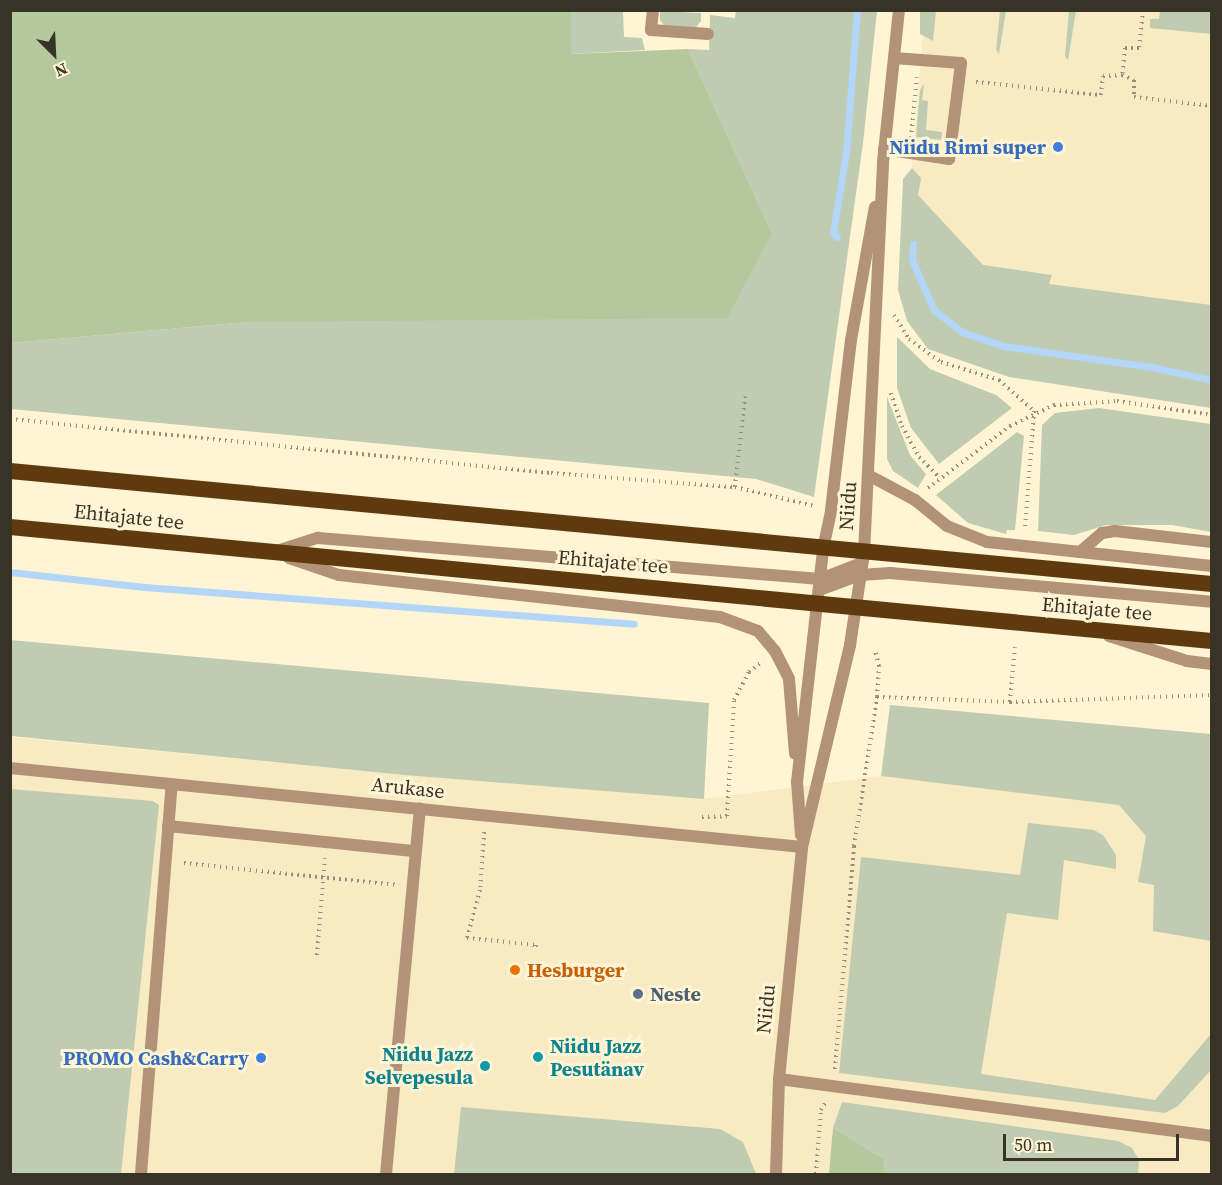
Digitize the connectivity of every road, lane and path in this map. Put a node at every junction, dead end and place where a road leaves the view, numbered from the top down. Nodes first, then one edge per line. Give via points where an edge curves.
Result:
1 (653, 10) edge
2 (899, 10) edge
3 (1143, 10) edge
4 (708, 34) dead end
5 (894, 58) junction
6 (916, 59) junction
7 (1122, 75) junction
8 (924, 80) dead end
9 (959, 80) junction
10 (917, 85) junction
11 (1212, 106) edge
12 (909, 152) junction
13 (884, 155) junction
14 (891, 320) dead end
15 (891, 383) dead end
16 (745, 397) dead end
17 (1034, 411) junction
18 (1212, 415) edge
19 (10, 420) edge
20 (10, 471) edge
21 (870, 476) junction
22 (939, 477) junction
23 (735, 487) junction
24 (915, 500) junction
25 (831, 510) junction
26 (10, 527) edge
27 (1025, 529) dead end
28 (1212, 542) edge
29 (823, 549) junction
30 (1080, 552) junction
31 (274, 553) junction
32 (862, 564) junction
33 (1212, 566) edge
34 (1212, 584) edge
35 (819, 591) junction
36 (1212, 602) edge
37 (855, 607) junction
38 (1088, 629) junction
39 (1212, 641) edge
40 (1015, 647) dead end
41 (875, 650) dead end
42 (1212, 664) edge
43 (1212, 695) edge
44 (877, 697) junction
45 (1010, 702) junction
46 (10, 768) edge
47 (798, 782) junction
48 (172, 784) junction
49 (420, 809) junction
50 (168, 826) junction
51 (327, 842) junction
52 (802, 847) junction
53 (416, 851) junction
54 (184, 863) dead end
55 (324, 877) junction
56 (401, 885) dead end
57 (317, 955) dead end
58 (779, 1079) junction
59 (833, 1086) junction
60 (1212, 1136) edge
61 (141, 1174) edge
62 (386, 1174) edge
63 (776, 1174) edge
64 (816, 1174) edge

1 - 4 street via 651,30
2 - 5 street, Niidu
3 - 7 path via 1139,48 1125,48
5 - 6 street
5 - 13 street, Niidu
6 - 9 street via 960,63
6 - 10 path
7 - 9 path via 1103,76 1101,95
7 - 11 path via 1134,80 1134,97
8 - 10 path
9 - 12 street via 949,159
10 - 12 path
12 - 13 street
13 - 21 street, Niidu
13 - 25 street, Niidu via 851,340
14 - 17 path via 891,309 909,339 941,362 999,380
15 - 22 path via 902,426 919,457
16 - 23 path
17 - 18 path via 1107,400
17 - 22 path
17 - 27 path
19 - 23 path
20 - 29 highway, Ehitajate tee
21 - 24 street
21 - 32 street, Niidu
22 - 24 path
23 - 25 path
24 - 30 street via 947,526 987,542
25 - 29 street, Niidu
26 - 31 highway, Ehitajate tee
28 - 30 street via 1115,531 1102,533
29 - 32 highway, Ehitajate tee
29 - 35 street, Niidu
30 - 33 street
31 - 35 highway, Ehitajate tee
31 - 35 street via 318,538
31 - 47 street via 339,575 720,617 758,631 775,651 789,679
32 - 34 highway, Ehitajate tee
32 - 35 street
32 - 36 street via 890,573
32 - 37 street, Niidu
35 - 37 highway, Ehitajate tee
35 - 47 street, Niidu
37 - 38 highway, Ehitajate tee
37 - 52 street, Niidu
38 - 39 highway, Ehitajate tee
38 - 42 street via 1187,661
40 - 45 path
41 - 44 path via 879,666
43 - 45 path
44 - 45 path
44 - 59 path via 854,846
46 - 48 street, Arukase
47 - 52 street, Niidu
48 - 49 street, Arukase
48 - 50 street
49 - 52 street, Arukase
49 - 53 street
50 - 51 street
50 - 61 street
51 - 53 street
51 - 55 path
52 - 58 street, Niidu
53 - 62 street
54 - 55 path
55 - 56 path
55 - 57 path
58 - 59 street
58 - 63 street, Niidu
59 - 60 street
59 - 64 path via 821,1110

